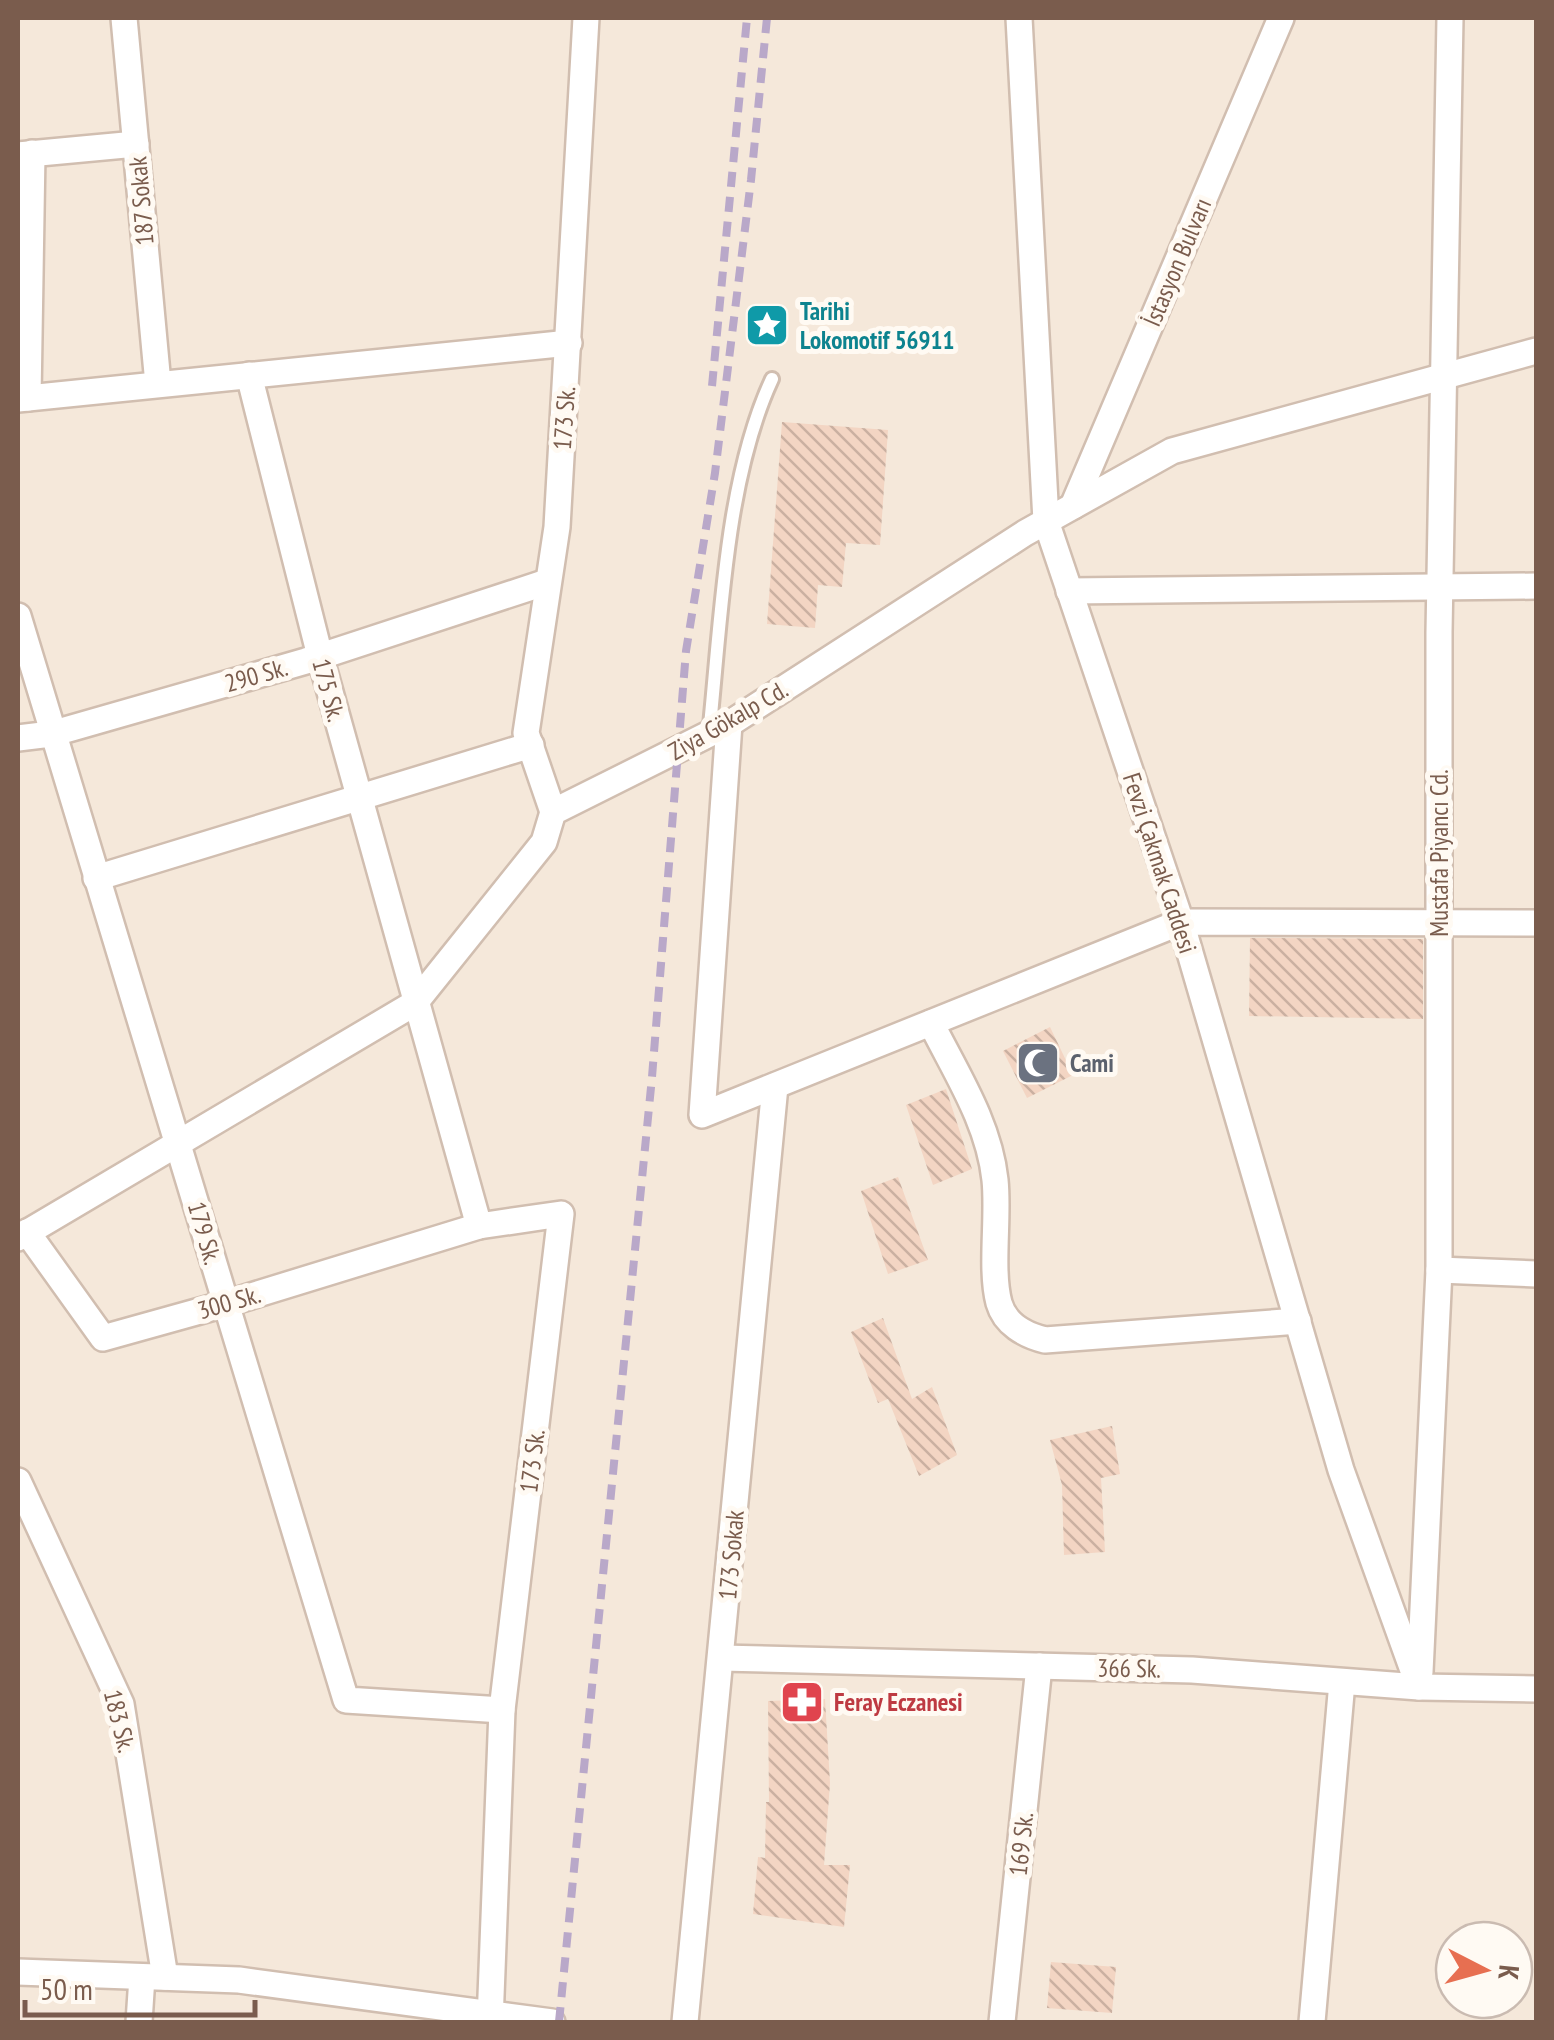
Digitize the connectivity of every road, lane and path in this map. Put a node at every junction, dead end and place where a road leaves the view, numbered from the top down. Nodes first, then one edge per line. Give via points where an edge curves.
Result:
1 (124, 18) edge
2 (586, 18) edge
3 (1019, 18) edge
4 (1281, 18) edge
5 (1450, 18) edge
6 (136, 144) junction
7 (25, 154) edge
8 (570, 343) junction
9 (1536, 351) edge
10 (1444, 374) junction
11 (249, 375) junction
12 (772, 380) dead end
13 (158, 384) junction
14 (23, 398) edge
15 (1073, 506) junction
16 (1046, 522) junction
17 (548, 582) junction
18 (1536, 586) edge
19 (1440, 588) junction
20 (1069, 590) junction
21 (18, 616) edge
22 (320, 656) junction
23 (719, 730) junction
24 (52, 734) junction
25 (18, 738) edge
26 (531, 746) junction
27 (359, 798) junction
28 (552, 812) junction
29 (96, 878) junction
30 (1180, 922) junction
31 (1439, 922) junction
32 (1536, 923) edge
33 (415, 1003) junction
34 (931, 1024) junction
35 (775, 1086) junction
36 (179, 1145) junction
37 (479, 1226) junction
38 (22, 1235) edge
39 (1439, 1270) junction
40 (1536, 1274) edge
41 (225, 1304) junction
42 (1298, 1321) junction
43 (18, 1482) edge
44 (721, 1658) junction
45 (1040, 1666) junction
46 (1342, 1682) junction
47 (1419, 1687) junction
48 (1536, 1689) edge
49 (502, 1710) junction
50 (18, 1972) edge
51 (154, 1977) junction
52 (490, 2019) edge
53 (139, 2022) edge
54 (552, 2022) edge
55 (686, 2022) edge
56 (1002, 2022) edge
57 (1312, 2022) edge

1 - 6 street, 187 Sokak
2 - 8 street, 173 Sk.
3 - 16 street, Fevzi Çakmak Caddesi
4 - 15 street, İstasyon Bulvarı
5 - 10 street, Mustafa Piyancı Cd.
6 - 7 street
6 - 13 street, 187 Sokak
7 - 14 street
8 - 11 street
8 - 17 street, 173 Sk.
9 - 10 street, Ziya Gökalp Cd.
10 - 15 street, Ziya Gökalp Cd. via 1172,450
10 - 19 street, Mustafa Piyancı Cd.
11 - 13 street
11 - 22 street, 175 Sk.
12 - 23 lane via 754,418 732,533
13 - 14 street
15 - 16 street, Ziya Gökalp Cd.
16 - 20 street, Fevzi Çakmak Caddesi
16 - 23 street, Ziya Gökalp Cd.
17 - 22 street, 290 Sk.
17 - 26 street, 173 Sk. via 526,733
18 - 19 street
19 - 20 street
19 - 31 street, Mustafa Piyancı Cd.
20 - 30 street, Fevzi Çakmak Caddesi
21 - 24 street, 179 Sk.
22 - 24 street, 290 Sk.
22 - 27 street, 175 Sk.
23 - 28 street, Ziya Gökalp Cd.
23 - 35 street via 702,1115
24 - 25 street, 290 Sk.
24 - 29 street, 179 Sk.
26 - 27 street
26 - 28 street, 173 Sk.
27 - 29 street
27 - 33 street, 175 Sk.
28 - 33 street via 544,842
29 - 36 street, 179 Sk.
30 - 31 street
30 - 34 street
30 - 42 street, Fevzi Çakmak Caddesi
31 - 32 street
31 - 39 street, Mustafa Piyancı Cd.
33 - 36 street
33 - 37 street
34 - 35 street
34 - 42 street via 986,1132 995,1180 998,1301 1011,1324 1045,1340
35 - 44 street, 173 Sokak
36 - 38 street
36 - 41 street, 179 Sk.
37 - 41 street, 300 Sk.
37 - 49 street, 173 Sk. via 562,1214
38 - 41 street, 300 Sk. via 103,1338
39 - 40 street
39 - 47 street, Mustafa Piyancı Cd.
41 - 49 street, 179 Sk. via 346,1700
42 - 47 street, Fevzi Çakmak Caddesi via 1341,1470
43 - 51 street, 183 Sk. via 121,1704
44 - 45 street, 366 Sk.
44 - 55 street, 173 Sokak
45 - 46 street, 366 Sk.
45 - 56 street, 169 Sk.
46 - 47 street, 366 Sk.
46 - 57 street
47 - 48 street, 366 Sk.
49 - 52 street, 173 Sk.
50 - 51 street
51 - 52 street via 239,1980
51 - 53 street, 183 Sk.
52 - 54 street

